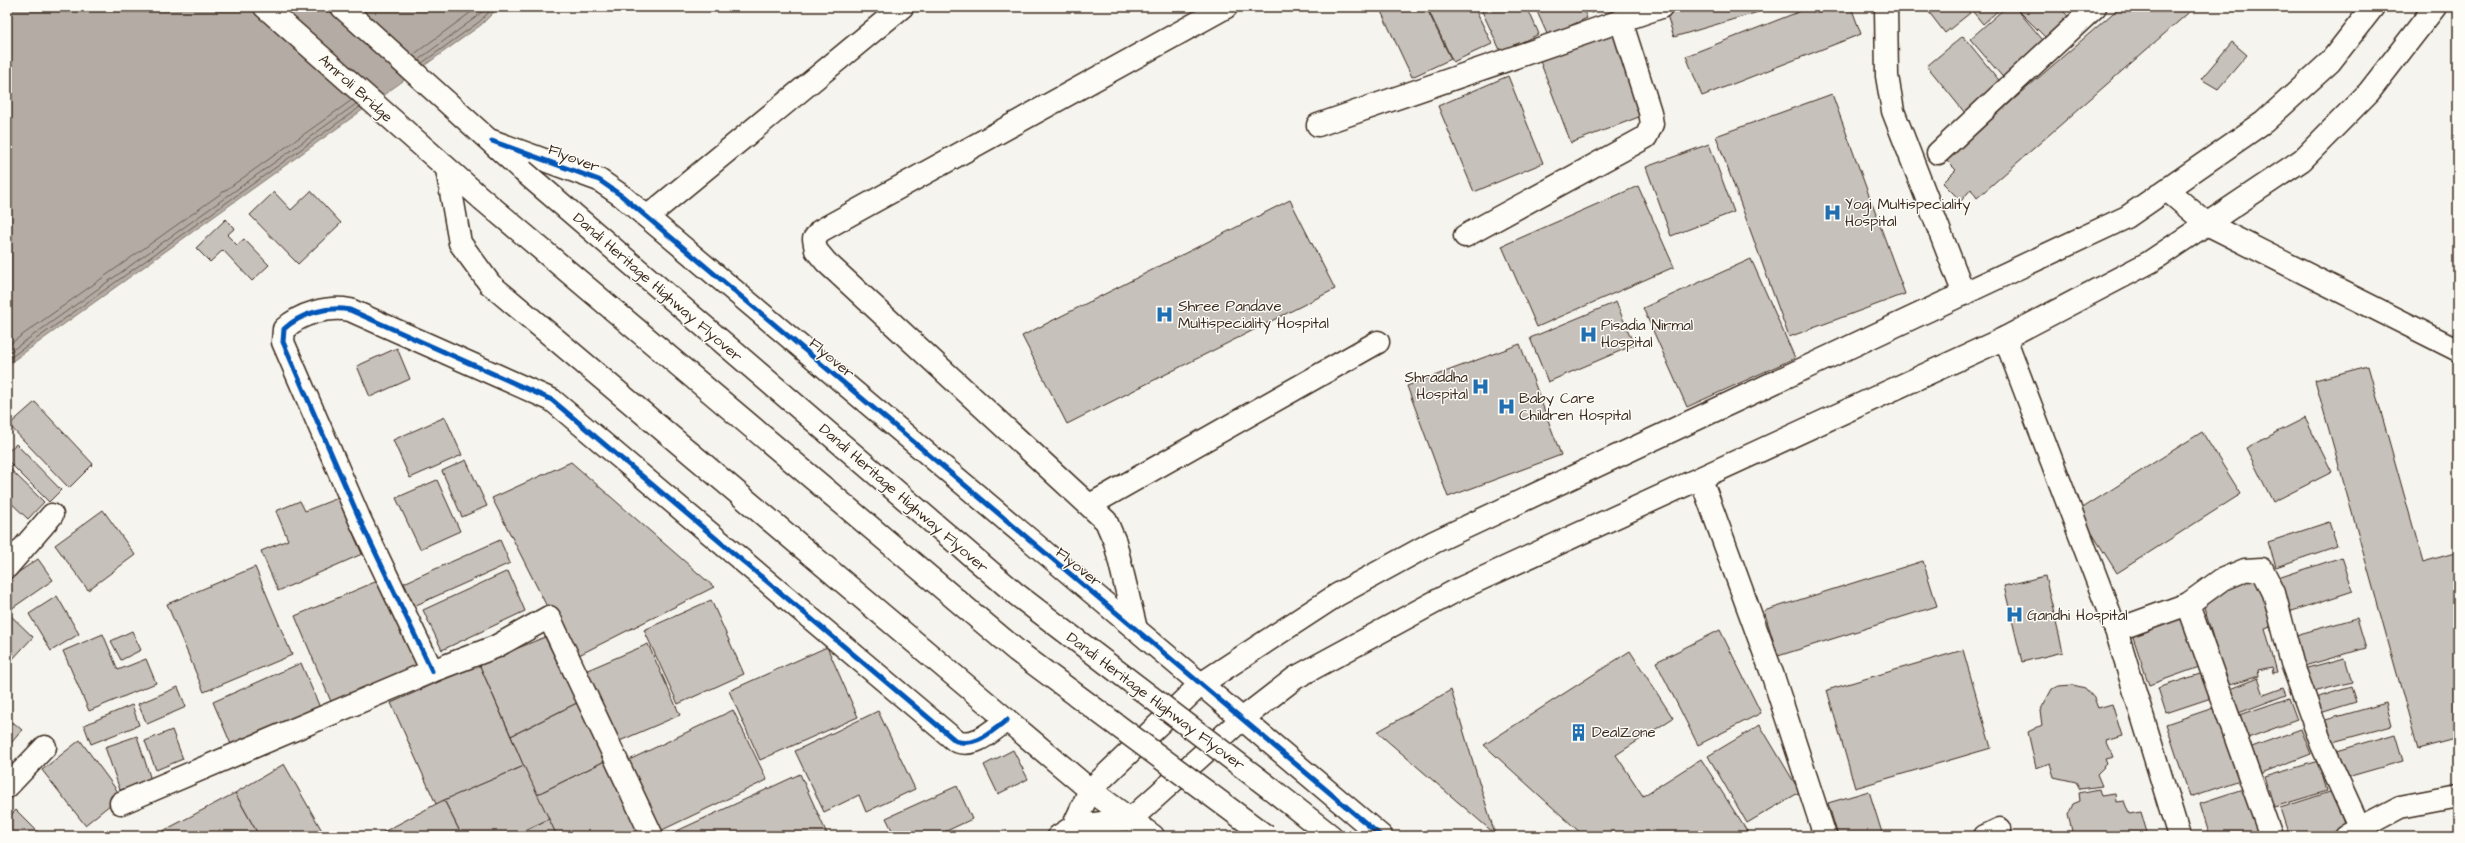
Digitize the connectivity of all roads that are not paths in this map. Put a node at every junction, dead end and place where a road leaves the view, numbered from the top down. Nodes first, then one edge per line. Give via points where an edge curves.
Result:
1 (265, 7) edge
2 (342, 7) edge
3 (902, 7) edge
4 (1226, 7) edge
5 (1661, 7) edge
6 (1886, 7) edge
7 (2095, 7) edge
8 (2373, 7) edge
9 (2435, 7) edge
10 (1621, 21) junction
11 (1318, 126) dead end
12 (492, 141) junction
13 (1938, 153) dead end
14 (447, 169) junction
15 (2167, 190) junction
16 (647, 217) junction
17 (2207, 224) junction
18 (1465, 236) dead end
19 (1964, 294) junction
20 (2005, 338) junction
21 (1378, 342) dead end
22 (2458, 350) edge
23 (1701, 478) junction
24 (1090, 505) junction
25 (52, 515) dead end
26 (7, 567) edge
27 (2188, 604) junction
28 (1136, 629) junction
29 (2116, 630) junction
30 (432, 671) junction
31 (1201, 684) junction
32 (1242, 719) junction
33 (1007, 720) junction
34 (45, 747) dead end
35 (7, 787) edge
36 (1090, 790) junction
37 (2458, 796) edge
38 (120, 803) dead end
39 (1131, 818) junction
40 (2352, 832) edge
41 (1065, 833) edge
42 (652, 836) edge
43 (1153, 836) edge
44 (1266, 836) edge
45 (1331, 836) edge
46 (1382, 836) edge
47 (1825, 836) edge
48 (2179, 836) edge
49 (2271, 836) edge

1 - 14 main road, Amroli Bridge
2 - 12 main road
3 - 16 main road
4 - 24 main road via 820,231 814,239 816,250 826,262
5 - 10 main road
6 - 19 main road via 1887,76 1893,111
7 - 13 main road
8 - 15 main road via 2330,62 2264,122
9 - 17 main road via 2369,92 2302,160
10 - 11 main road
10 - 18 main road via 1650,112 1652,124 1646,137
12 - 16 main road, Flyover via 599,180
12 - 45 main road, Dandi Heritage Highway Flyover, bridge via 529,176 1016,594
14 - 33 main road via 460,243 490,284
14 - 44 main road, bridge via 1017,651
15 - 17 main road
15 - 19 main road via 2127,217
16 - 28 main road, Flyover
17 - 20 main road via 2150,262
17 - 22 main road
19 - 31 main road via 1434,542 1337,596
20 - 23 main road
20 - 29 main road
21 - 24 main road
23 - 32 main road via 1459,589 1295,678
23 - 47 main road via 1773,676
24 - 28 main road via 1106,521 1115,542
25 - 26 main road
27 - 29 main road
27 - 40 main road via 2221,580 2245,570 2262,569 2274,593 2292,663
27 - 49 main road
28 - 31 main road, Flyover
29 - 48 main road
30 - 33 main road via 360,520 283,342 284,329 295,319 335,307 350,310 552,400 956,741 966,744 979,740
30 - 38 main road
30 - 42 main road via 495,647 549,617
31 - 32 main road, Flyover
31 - 36 main road
32 - 39 main road
32 - 46 main road, Flyover
33 - 36 main road
34 - 35 main road
36 - 39 main road
36 - 41 main road
37 - 40 main road via 2400,806
39 - 41 main road
39 - 43 main road

